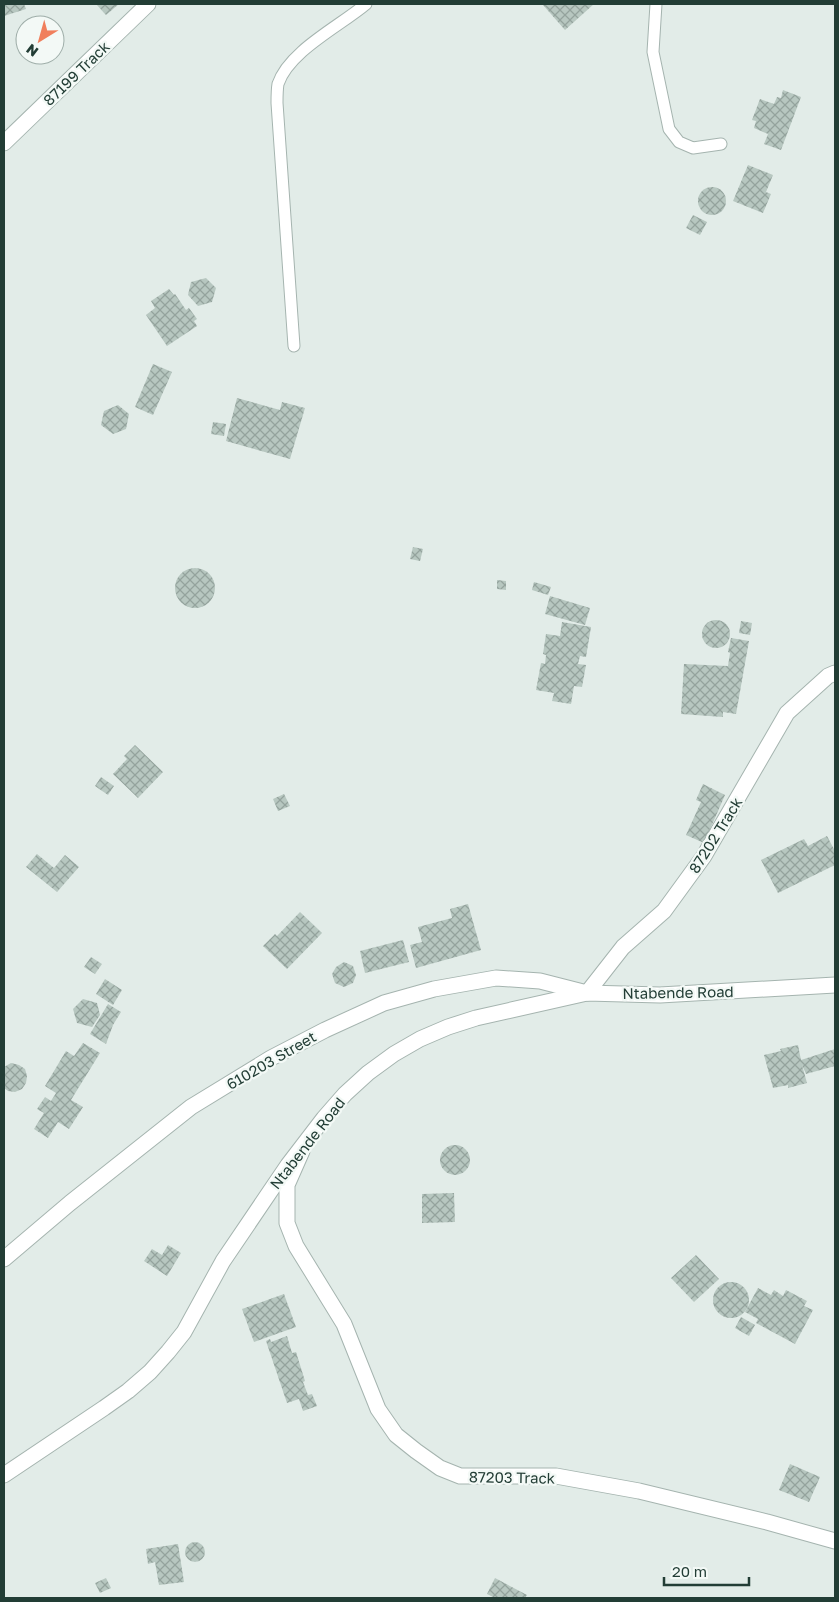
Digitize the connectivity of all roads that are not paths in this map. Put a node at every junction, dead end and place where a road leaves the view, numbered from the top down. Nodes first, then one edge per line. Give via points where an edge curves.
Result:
1 (148, 4) edge
2 (366, 4) edge
3 (656, 4) edge
4 (4, 143) edge
5 (721, 144) dead end
6 (294, 346) dead end
7 (835, 673) edge
8 (835, 985) edge
9 (586, 993) junction
10 (305, 1143) junction
11 (4, 1259) edge
12 (4, 1475) edge
13 (835, 1541) edge

1 - 4 street, 87199 Track
2 - 6 lane via 309,46 286,68 278,85 276,103
3 - 5 lane via 653,52 669,129 679,142 693,148
7 - 9 street, 87202 Track via 787,713 704,856 664,911 622,948
8 - 9 street, Ntabende Road via 660,995
9 - 10 street, Ntabende Road via 476,1018 420,1039 356,1083
9 - 11 street, 610203 Street via 540,981 496,978 434,989 384,1003 271,1058 191,1107
10 - 12 street, Ntabende Road via 223,1261 184,1332 156,1366 112,1403
10 - 13 street, 87203 Track via 288,1185 287,1223 296,1246 344,1324 378,1409 396,1435 416,1451 440,1468 460,1476 556,1476 639,1491

